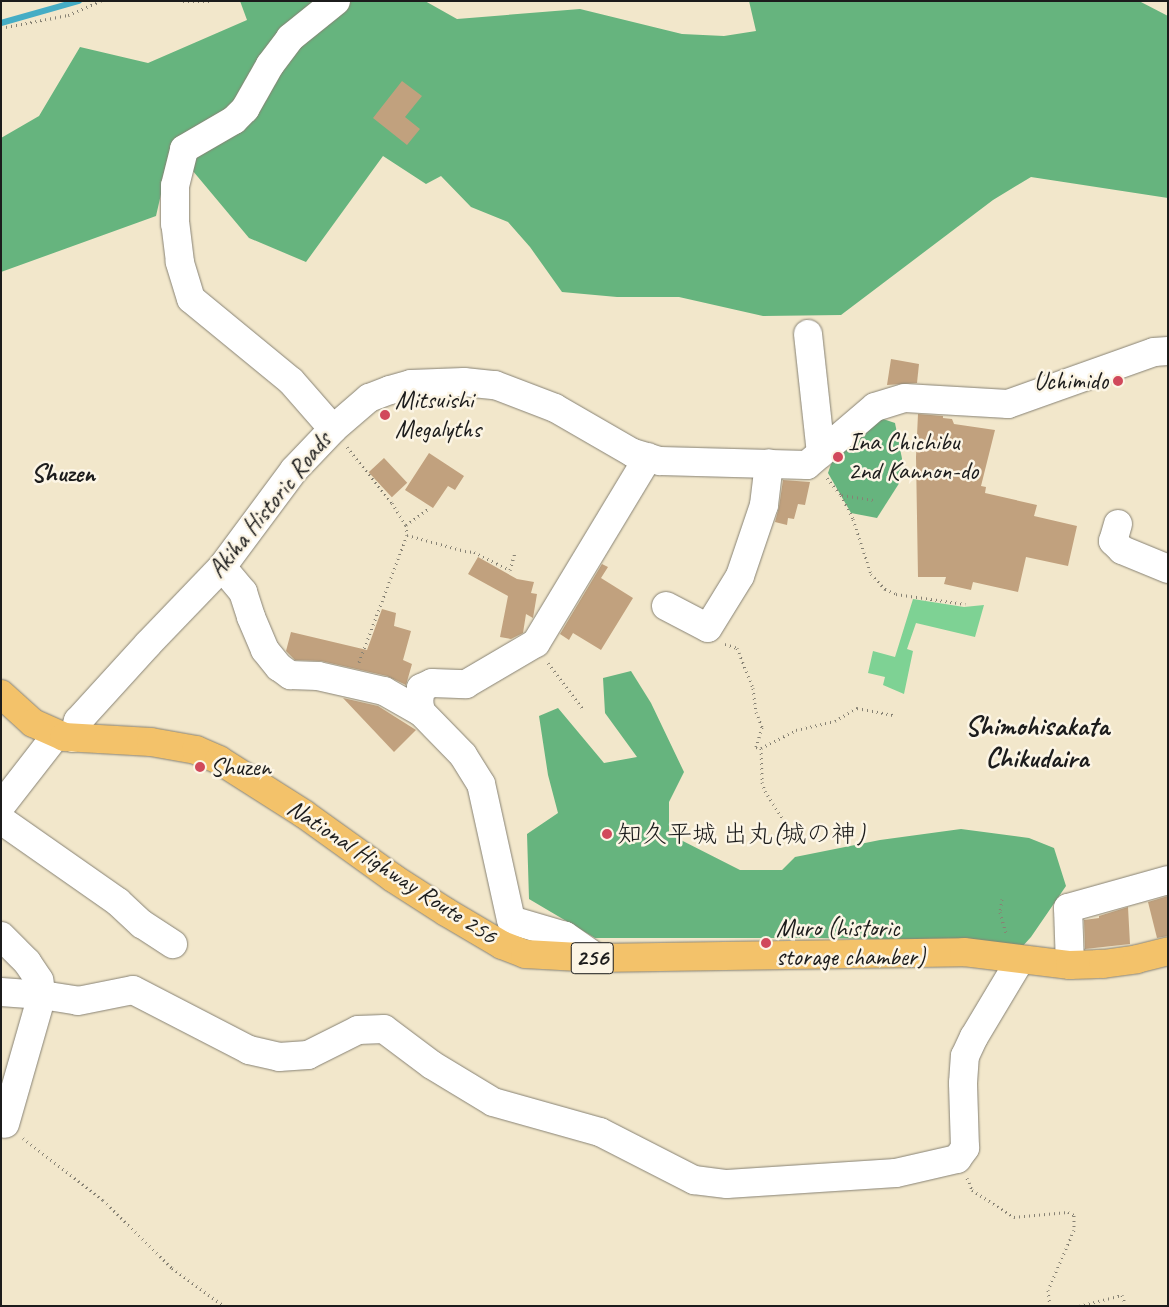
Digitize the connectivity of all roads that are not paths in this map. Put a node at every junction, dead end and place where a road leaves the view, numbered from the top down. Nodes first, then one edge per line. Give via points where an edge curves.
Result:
1 (336, 1) edge
2 (808, 334) dead end
3 (1168, 351) edge
4 (333, 429) junction
5 (648, 457) junction
6 (814, 459) junction
7 (769, 463) junction
8 (1118, 524) dead end
9 (222, 567) junction
10 (1168, 569) edge
11 (666, 606) dead end
12 (1, 694) edge
13 (422, 712) junction
14 (65, 736) junction
15 (1, 806) edge
16 (1, 820) edge
17 (1168, 880) edge
18 (1, 936) edge
19 (173, 944) dead end
20 (1168, 951) edge
21 (597, 958) junction
22 (1020, 960) junction
23 (1070, 965) junction
24 (1, 992) edge
25 (42, 995) junction
26 (5, 1124) road end

1 - 4 street via 290,38 245,109 234,120 184,149 175,186 180,262 191,299 291,381
2 - 6 street
3 - 6 street via 1154,352 1008,404 905,398 875,407
4 - 5 street, Akiha Historic Roads via 369,398 390,390 410,384 464,382 495,385 555,408 633,453
4 - 9 street, Akiha Historic Roads via 294,470
5 - 7 street, Akiha Historic Roads via 660,461
5 - 13 street via 536,643 466,684 432,683 421,688 418,702
6 - 7 street, Akiha Historic Roads
7 - 11 street via 764,505 740,576 708,628
8 - 10 street via 1113,542 1122,550
9 - 13 street via 243,592 265,650 280,667 290,674 318,676 384,691
9 - 14 street, Akiha Historic Roads
12 - 14 highway, National Highway Route 256 / 256 via 34,722
13 - 21 street via 463,755 481,784 511,920 565,936
14 - 15 street, Akiha Historic Roads
14 - 21 highway, National Highway Route 256 / 256 via 151,742 196,750 219,760 304,814 393,878 502,945 525,954
16 - 19 street
17 - 23 street via 1068,908
18 - 25 street via 27,962 39,980
20 - 23 highway, National Highway Route 256 / 256 via 1103,964
21 - 22 highway, National Highway Route 256 / 256 via 964,952
22 - 23 highway, National Highway Route 256 / 256
22 - 25 street via 965,1056 965,1148 957,1159 896,1173 727,1184 694,1180 600,1132 493,1102 432,1065 384,1029 358,1030 308,1056 279,1057 249,1050 133,990 78,1001
24 - 25 street
25 - 26 street

